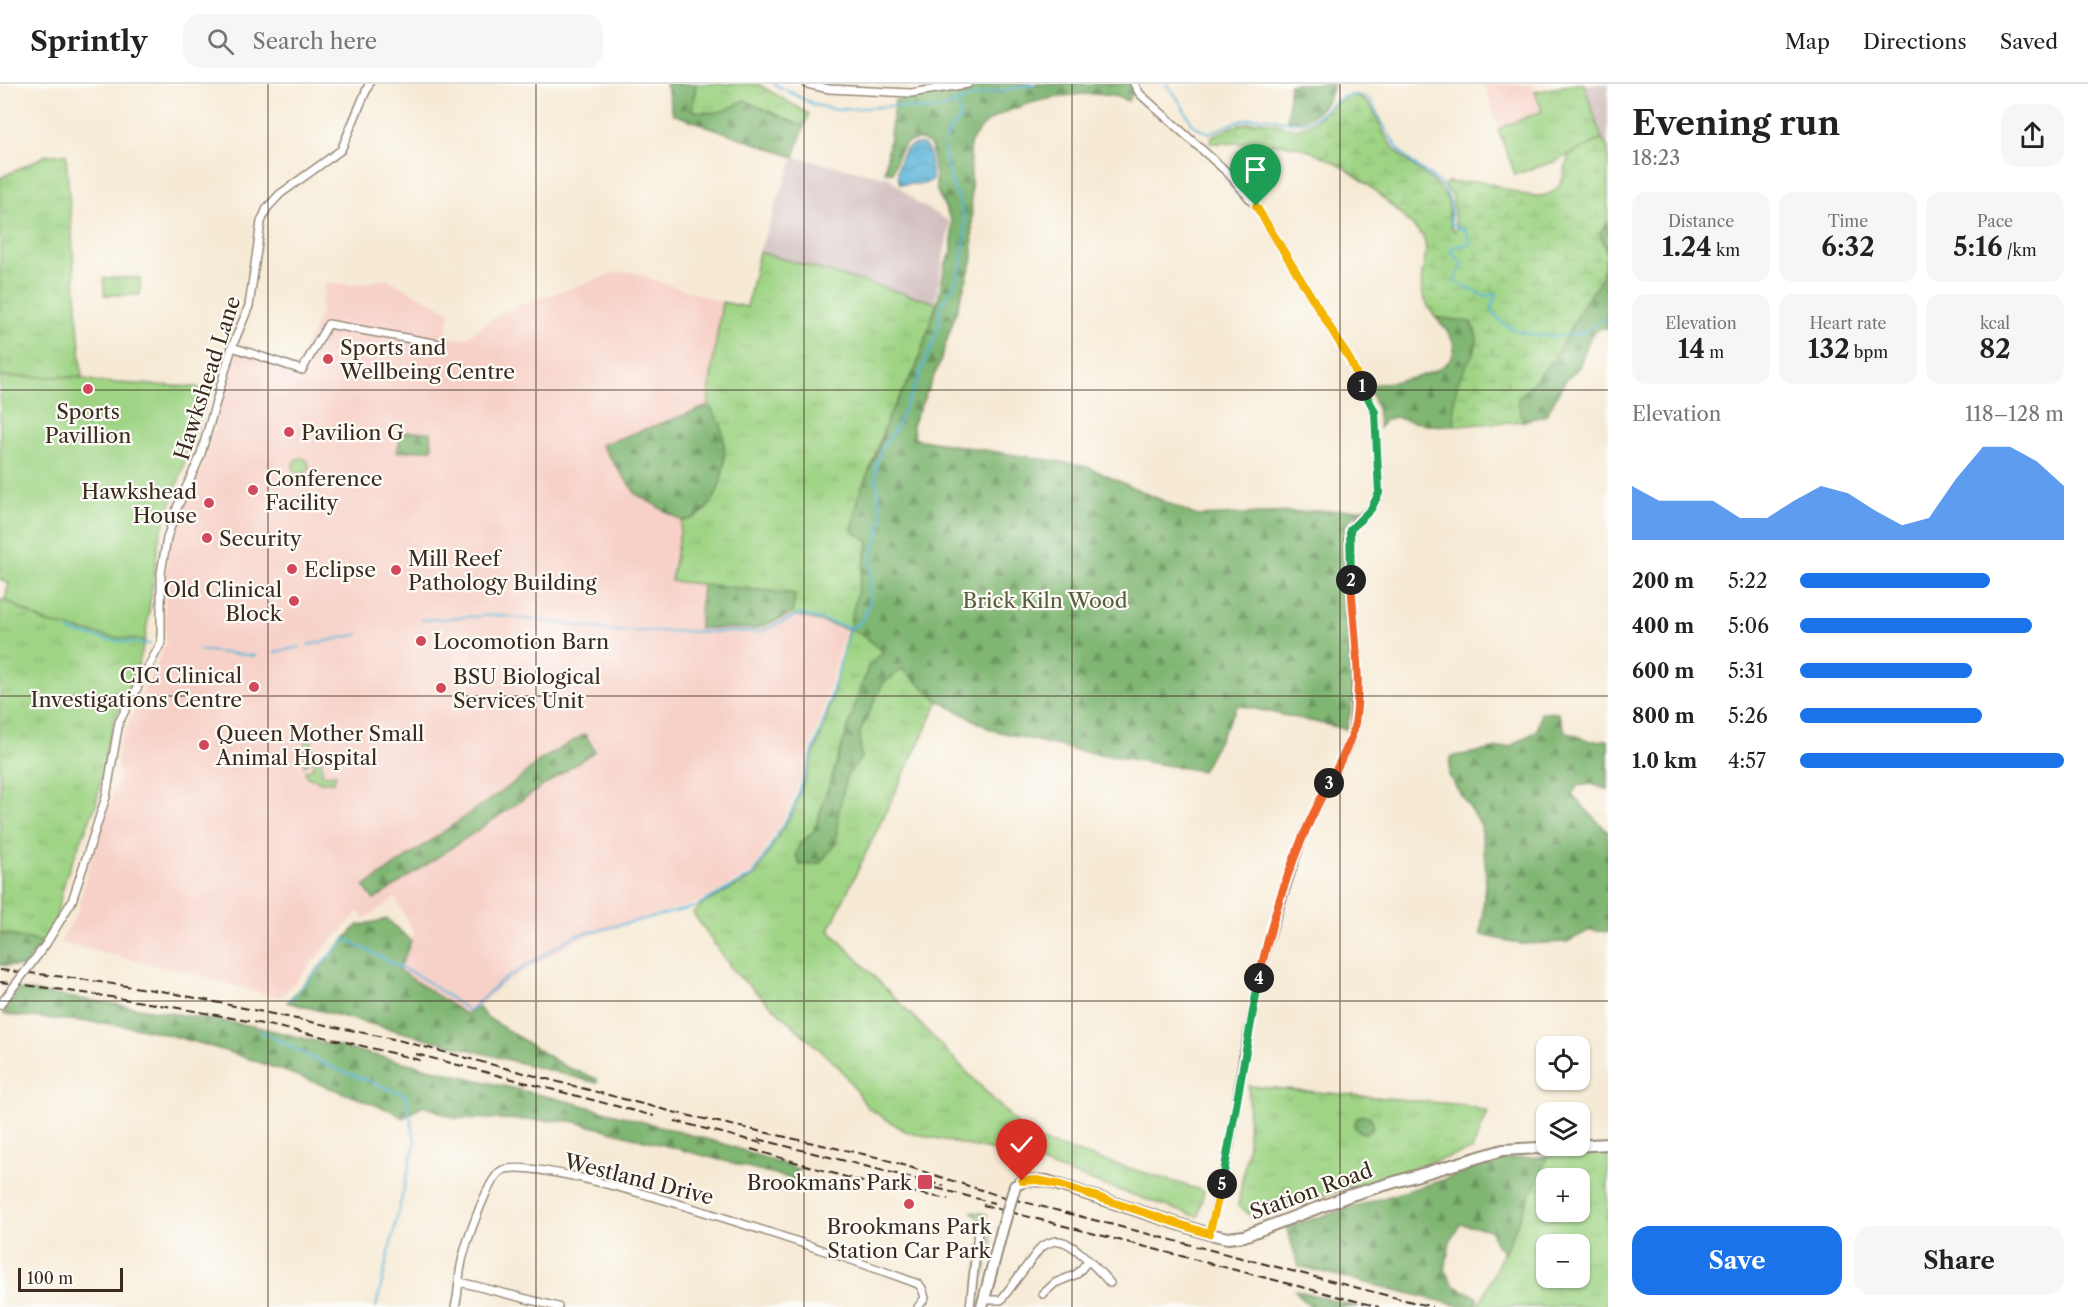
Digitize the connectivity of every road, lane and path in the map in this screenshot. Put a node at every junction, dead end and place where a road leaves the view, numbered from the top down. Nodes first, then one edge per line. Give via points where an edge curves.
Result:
1 (369, 84) edge
2 (807, 84) edge
3 (968, 84) edge
4 (1134, 84) edge
5 (439, 344) dead end
6 (232, 347) junction
7 (0, 1005) edge
8 (1608, 1144) edge
9 (979, 1223) dead end
10 (1209, 1234) junction
11 (1088, 1261) junction
12 (460, 1282) junction
13 (1110, 1283) dead end
14 (1043, 1294) dead end
15 (983, 1304) edge
16 (455, 1307) edge
17 (558, 1307) edge
18 (918, 1307) edge
19 (970, 1307) edge

1 - 6 street, Hawkshead Lane via 341,150 280,194 264,214 249,306
2 - 3 street via 911,93
4 - 10 street via 1140,94 1228,173 1256,206 1350,360 1375,412 1379,493 1371,509 1355,522 1348,539 1356,675 1354,727 1346,751 1305,830 1269,938
5 - 6 street via 328,324 302,370
6 - 7 street, Hawkshead Lane, bridge via 200,457 167,538 160,573 160,643 118,722 106,797 72,901 46,944
8 - 10 street, Station Road via 1503,1150 1351,1195 1244,1236
9 - 19 street
10 - 15 street, Station Road, bridge via 1054,1183 1031,1180 1015,1186
11 - 13 street
11 - 14 street via 1077,1274 1055,1283
11 - 15 street via 1064,1242 1050,1242 1041,1247 1001,1300
12 - 16 street
12 - 17 street
12 - 18 street, Westland Drive via 463,1259 488,1191 493,1179 504,1169 589,1179 755,1227 918,1284 925,1298

